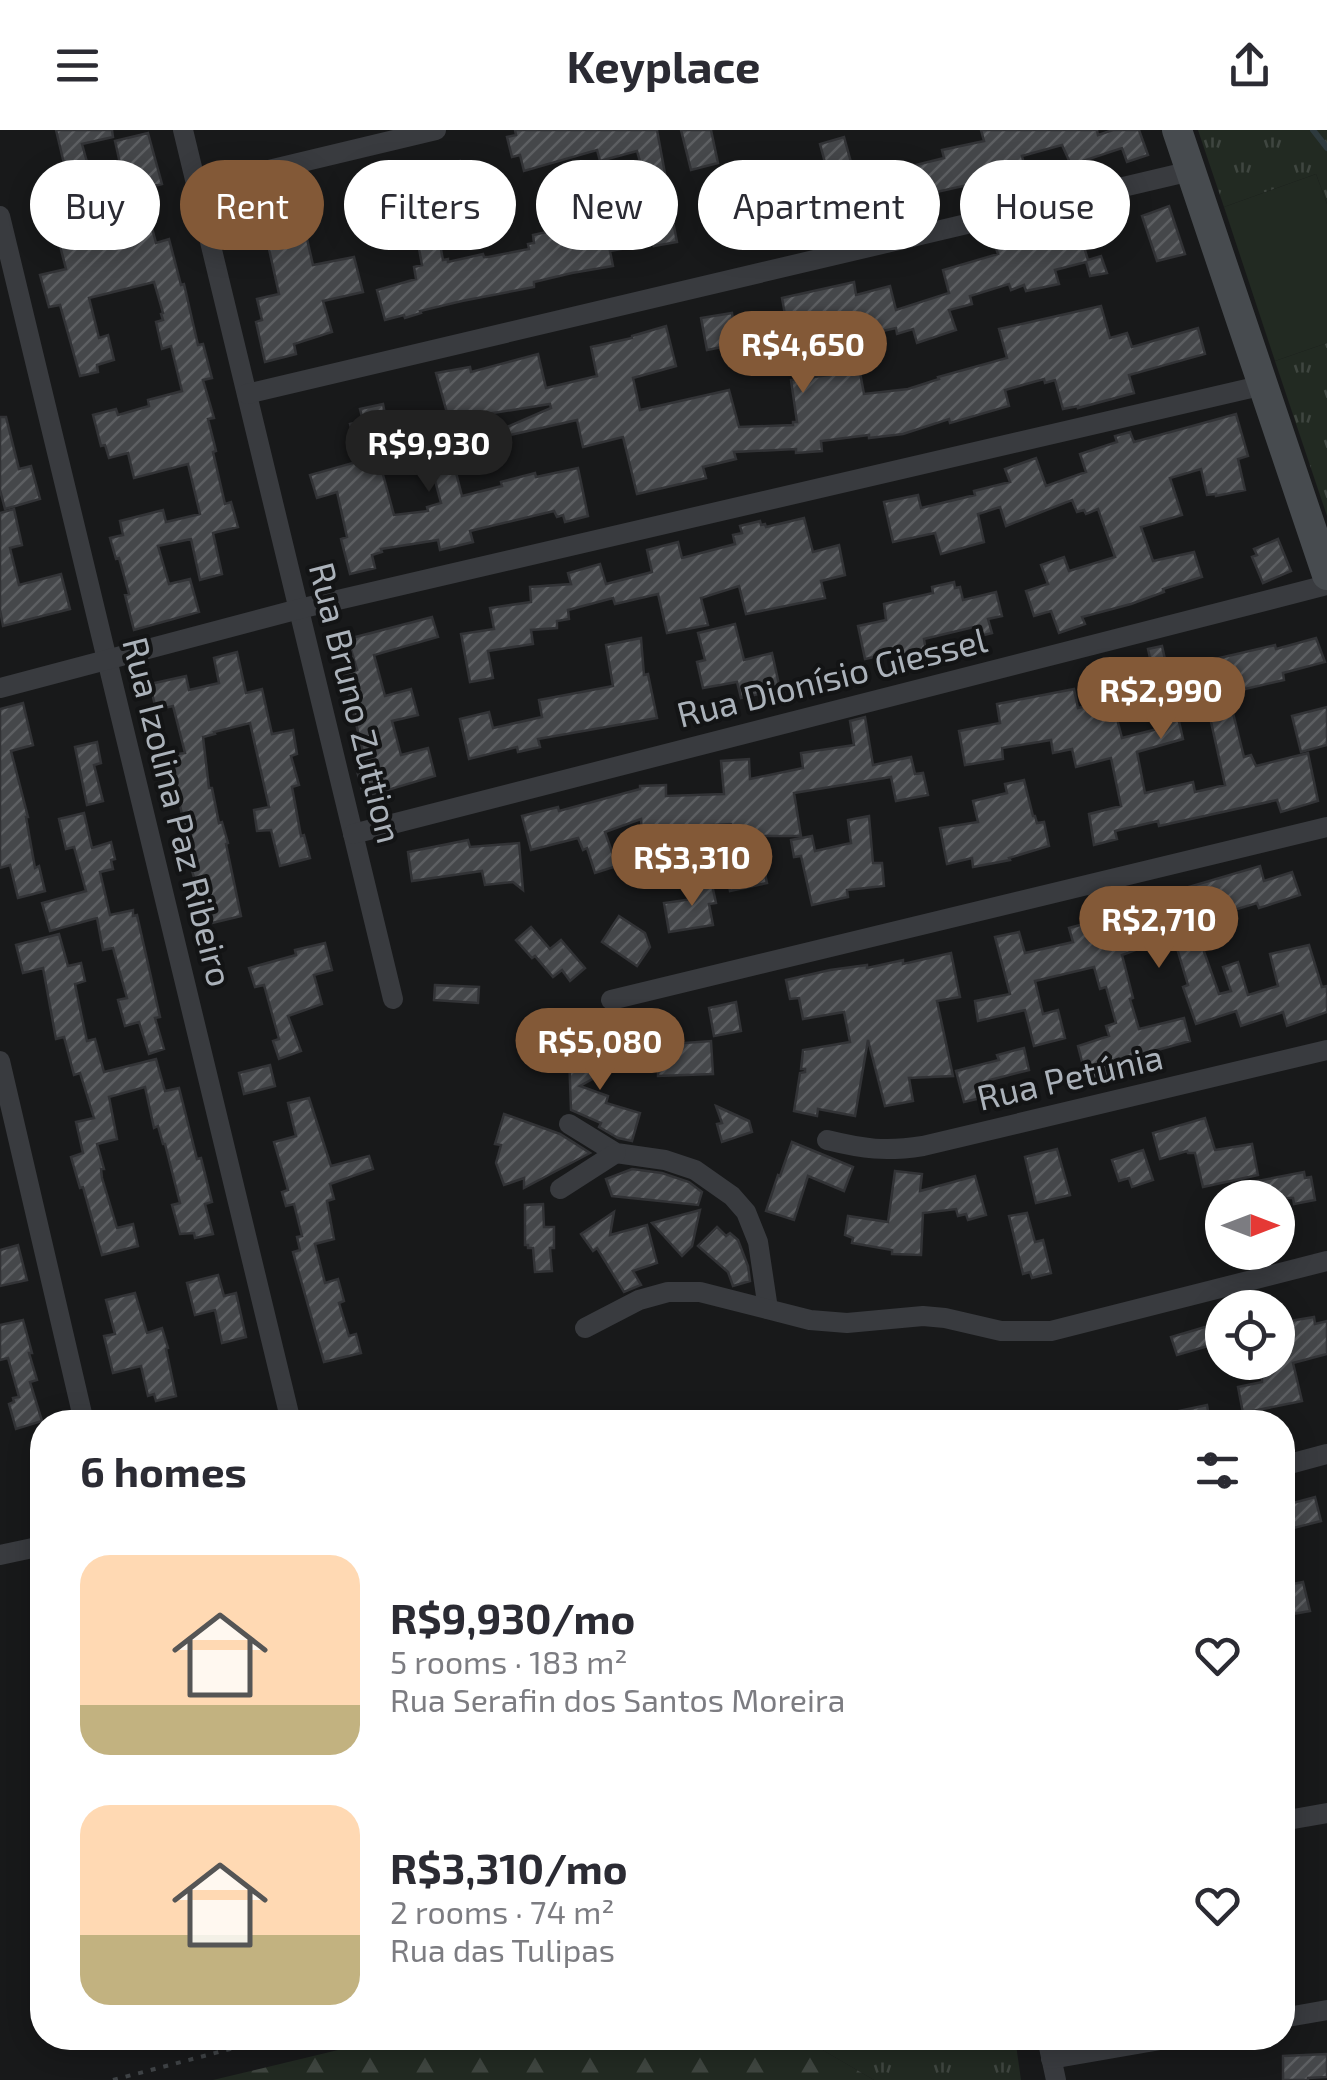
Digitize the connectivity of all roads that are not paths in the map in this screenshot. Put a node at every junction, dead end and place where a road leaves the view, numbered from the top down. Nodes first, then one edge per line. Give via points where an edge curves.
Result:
1 (183, 130) edge
2 (436, 130) edge
3 (1177, 130) edge
4 (190, 160) edge
5 (312, 160) edge
6 (1191, 171) junction
7 (0, 216) edge
8 (212, 250) edge
9 (1264, 385) junction
10 (247, 394) junction
11 (1327, 575) edge
12 (1327, 584) edge
13 (299, 610) junction
14 (107, 660) junction
15 (0, 688) edge
16 (1327, 828) edge
17 (353, 834) junction
18 (393, 999) dead end
19 (611, 1000) dead end
20 (1327, 1050) edge
21 (0, 1061) edge
22 (569, 1124) dead end
23 (827, 1140) dead end
24 (616, 1153) junction
25 (560, 1188) dead end
26 (1327, 1261) edge
27 (768, 1309) junction
28 (585, 1328) dead end
29 (81, 1410) edge
30 (289, 1410) edge
31 (1327, 1454) edge
32 (1295, 1463) edge
33 (30, 1549) edge
34 (0, 1555) edge
35 (1327, 1813) edge
36 (1295, 1819) edge
37 (1327, 2010) edge
38 (1295, 2016) edge
39 (1128, 2050) edge
40 (1054, 2070) edge

1 - 4 street, Rua Bruno Zuttion
2 - 5 street
3 - 6 main road
6 - 9 main road
6 - 10 street
7 - 14 street, Rua Izolina Paz Ribeiro
8 - 10 street, Rua Bruno Zuttion
9 - 11 main road
9 - 13 street
10 - 13 street, Rua Bruno Zuttion
12 - 17 street, Rua Dionísio Giessel
13 - 14 street
13 - 17 street, Rua Bruno Zuttion
14 - 15 street
14 - 30 street, Rua Izolina Paz Ribeiro
16 - 19 street
17 - 18 street, Rua Bruno Zuttion
20 - 23 street, Rua Petúnia via 924,1146 892,1151
21 - 29 street
22 - 24 street
24 - 25 street
24 - 27 street via 695,1170 732,1196 758,1242
26 - 27 street via 1051,1331 1001,1331 924,1316 847,1323
27 - 28 street via 700,1292 668,1292
31 - 32 street
33 - 34 street
35 - 36 street
37 - 38 street
39 - 40 street

